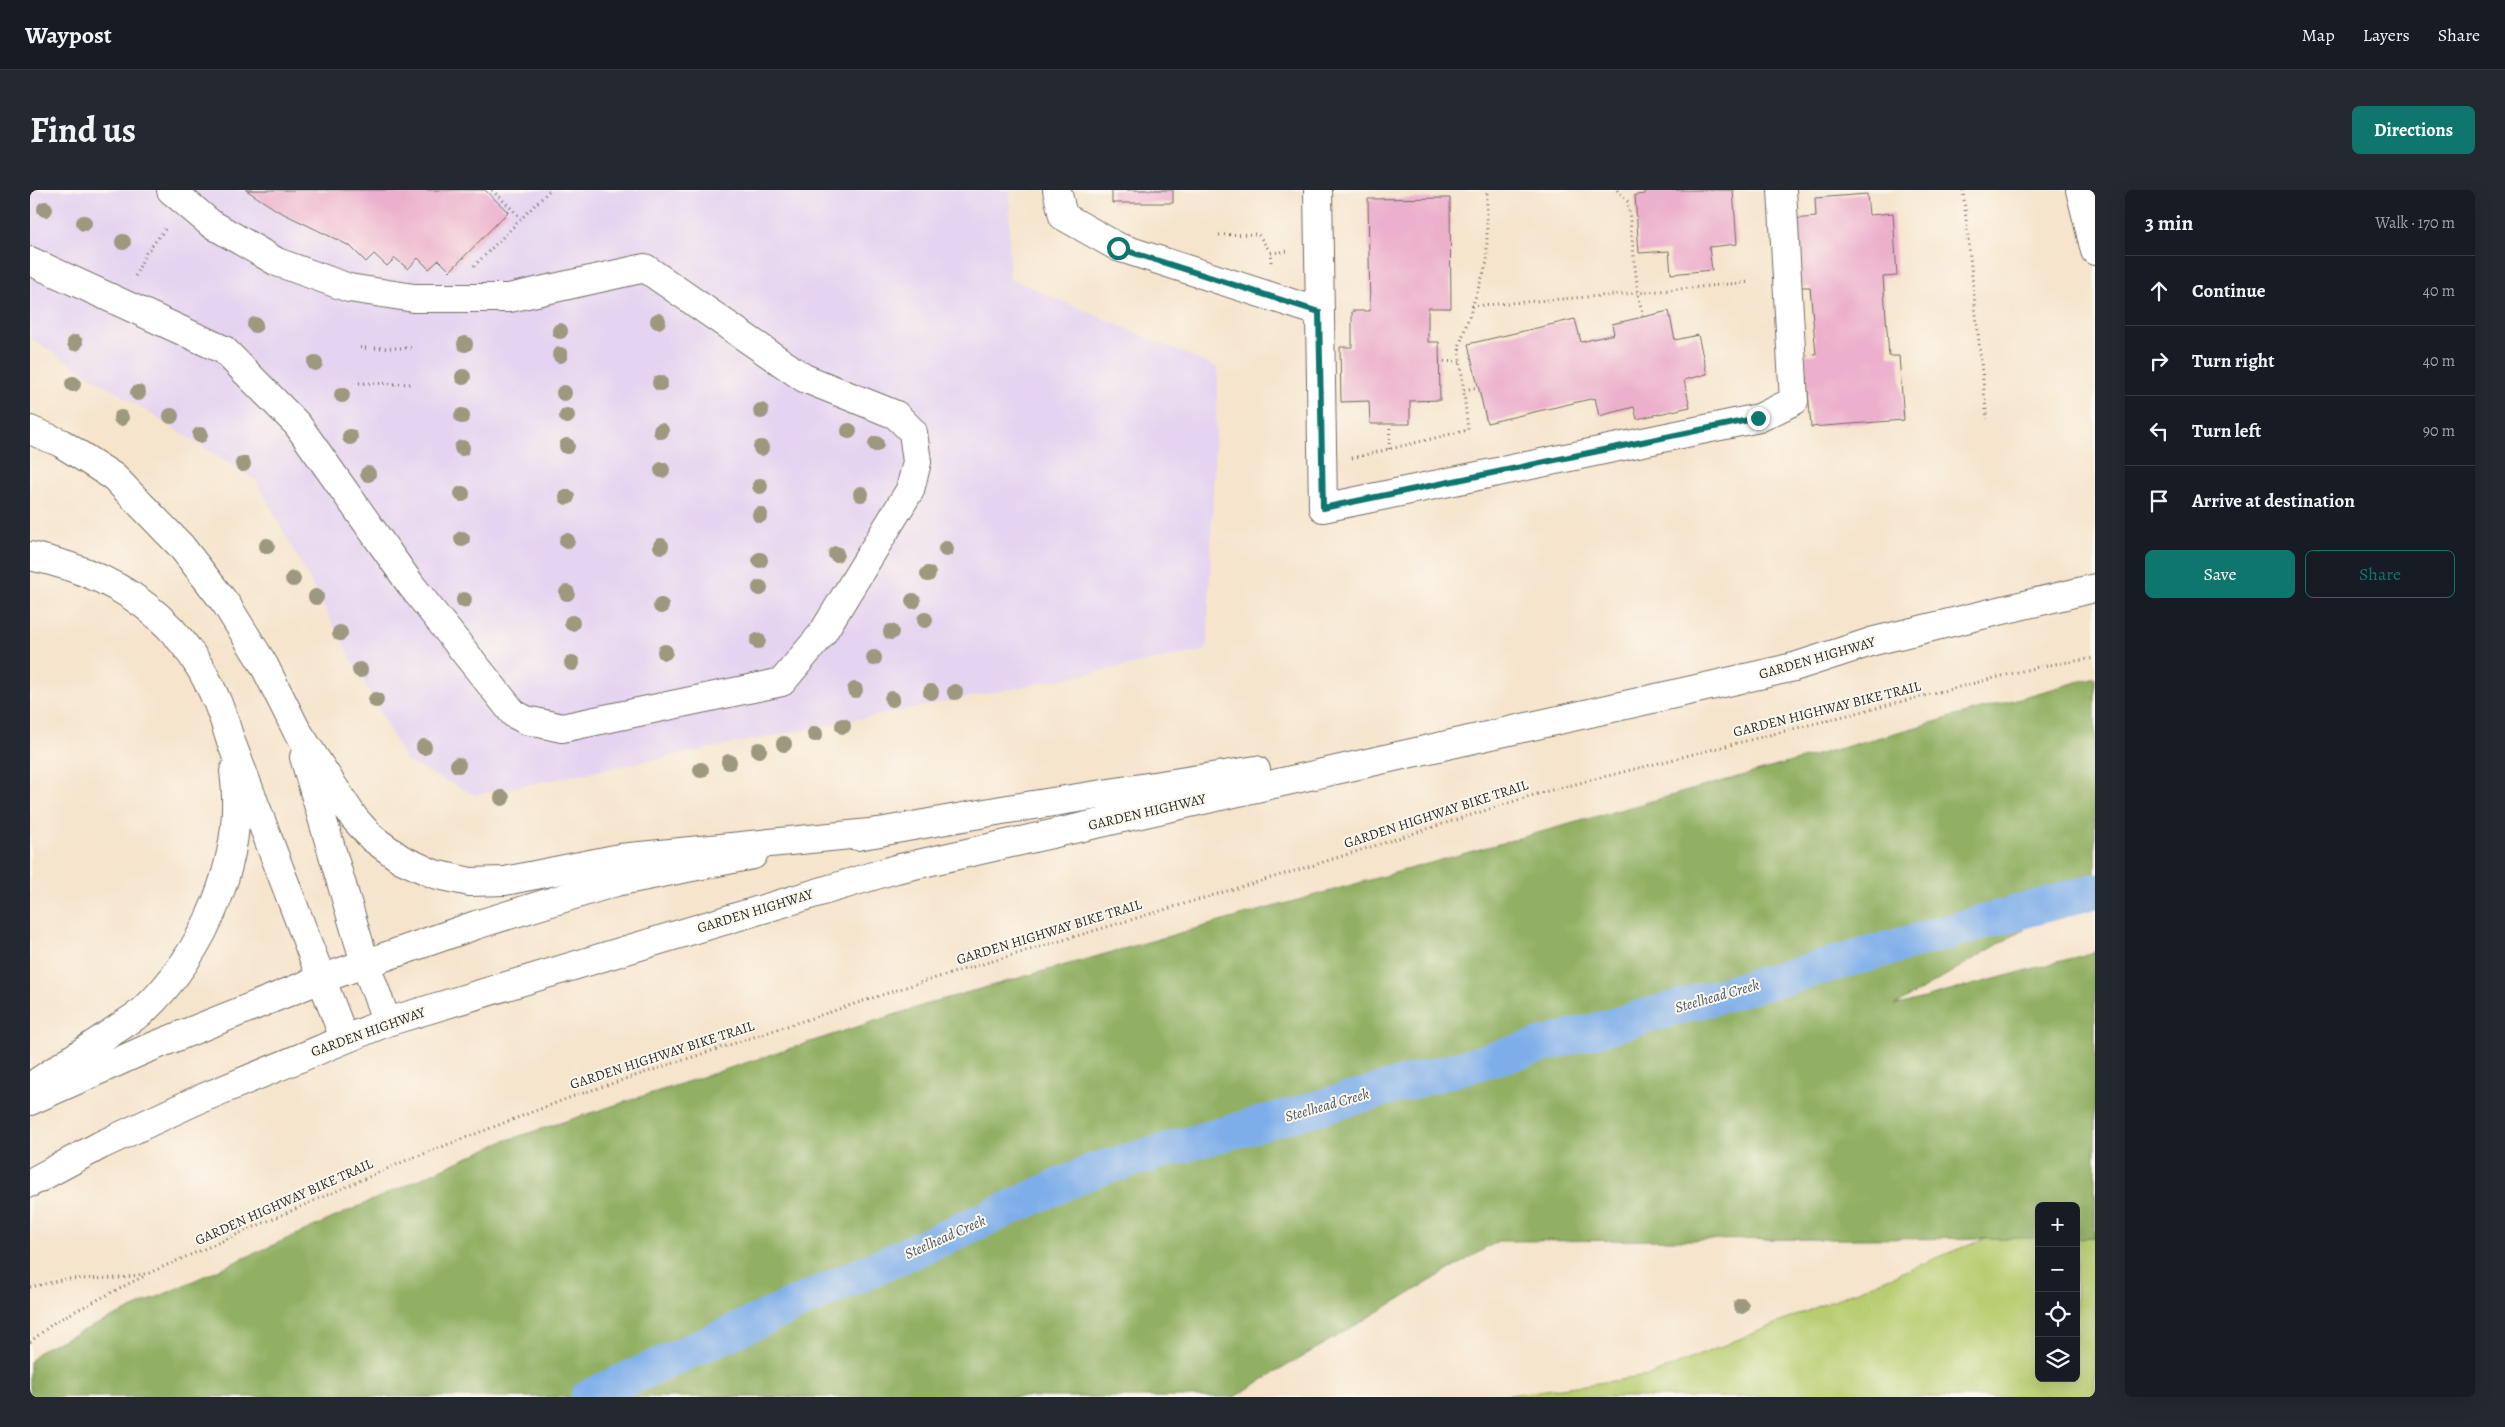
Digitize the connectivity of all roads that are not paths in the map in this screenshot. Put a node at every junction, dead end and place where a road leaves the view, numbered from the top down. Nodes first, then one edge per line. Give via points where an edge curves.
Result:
1 (172, 190) edge
2 (1057, 190) edge
3 (1318, 190) edge
4 (1782, 190) edge
5 (2080, 190) edge
6 (2095, 251) edge
7 (30, 261) edge
8 (1319, 312) junction
9 (30, 430) edge
10 (30, 556) edge
11 (2095, 588) edge
12 (296, 729) junction
13 (1509, 730) junction
14 (230, 739) junction
15 (880, 832) junction
16 (366, 963) junction
17 (321, 980) junction
18 (387, 1022) junction
19 (344, 1038) junction
20 (30, 1087) edge
21 (30, 1101) edge
22 (30, 1183) edge

1 - 7 main road via 210,224 277,262 349,288 414,298 509,298 644,268 804,378 896,415 913,432 917,462 910,490 822,634 782,682 562,728 526,720 514,714 411,585 297,424 224,350
2 - 8 main road via 1063,216 1118,248
3 - 8 main road
4 - 8 main road via 1794,401 1758,418 1323,508
5 - 6 main road
9 - 12 main road via 61,444 114,477 182,546 226,604 264,665
10 - 14 main road via 65,563 108,581 154,612 172,629 201,667 222,711
11 - 13 main road, GARDEN HIGHWAY via 1874,641 1794,667
12 - 15 main road via 354,818 372,838 401,859 434,874 470,882 505,881 620,858
12 - 16 main road
13 - 15 main road, GARDEN HIGHWAY
13 - 18 main road, GARDEN HIGHWAY via 896,869
14 - 17 main road
14 - 20 main road via 235,782 234,825 227,867 209,921 188,959 142,1012
15 - 16 main road, GARDEN HIGHWAY via 616,882
16 - 17 main road, GARDEN HIGHWAY
16 - 18 main road
17 - 19 main road
17 - 21 main road, GARDEN HIGHWAY via 144,1050
18 - 19 main road, GARDEN HIGHWAY
19 - 22 main road, GARDEN HIGHWAY via 193,1102

